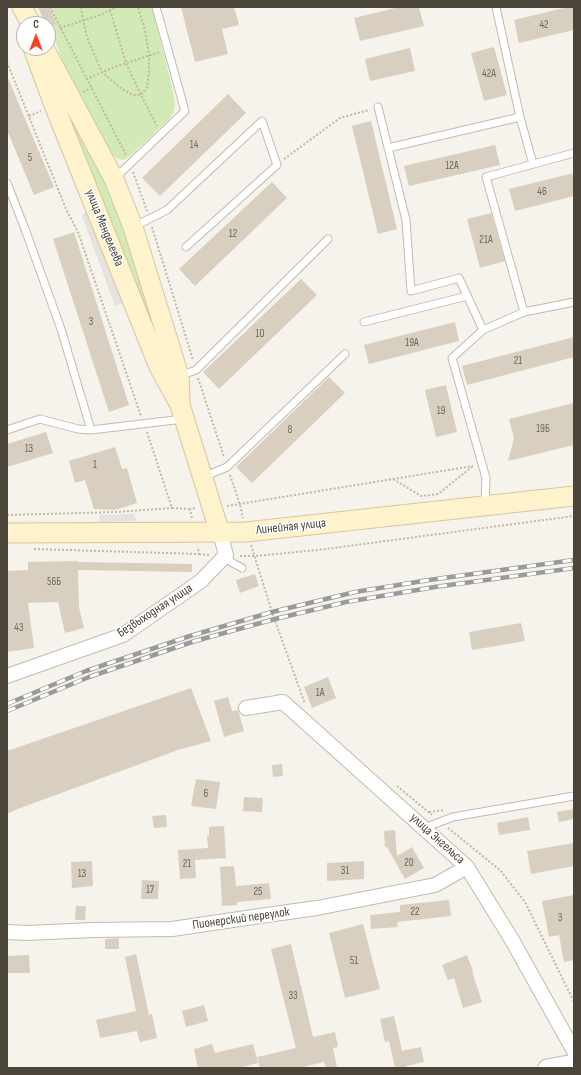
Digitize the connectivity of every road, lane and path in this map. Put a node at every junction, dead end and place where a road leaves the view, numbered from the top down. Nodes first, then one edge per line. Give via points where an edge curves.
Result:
1 (22, 7) edge
2 (81, 7) edge
3 (116, 7) edge
4 (138, 7) edge
5 (156, 7) edge
6 (496, 7) edge
7 (110, 10) junction
8 (27, 16) edge
9 (82, 20) junction
10 (60, 28) dead end
11 (167, 50) junction
12 (149, 55) junction
13 (36, 56) edge
14 (48, 56) edge
15 (7, 62) edge
16 (126, 63) junction
17 (102, 72) junction
18 (86, 79) dead end
19 (141, 95) junction
20 (378, 107) joint
21 (520, 117) junction
22 (162, 134) junction
23 (388, 148) junction
24 (574, 153) edge
25 (533, 164) junction
26 (277, 165) junction
27 (114, 179) junction
28 (7, 183) edge
29 (133, 227) junction
30 (328, 239) dead end
31 (186, 247) dead end
32 (467, 296) junction
33 (574, 302) edge
34 (524, 312) junction
35 (364, 322) dead end
36 (483, 330) junction
37 (345, 354) dead end
38 (179, 376) junction
39 (182, 412) junction
40 (144, 425) junction
41 (7, 430) edge
42 (91, 430) junction
43 (482, 465) junction
44 (473, 466) junction
45 (203, 477) junction
46 (393, 479) junction
47 (574, 496) edge
48 (240, 505) dead end
49 (485, 506) junction
50 (172, 508) junction
51 (190, 509) dead end
52 (7, 515) edge
53 (574, 516) edge
54 (220, 532) junction
55 (7, 533) edge
56 (226, 555) junction
57 (242, 568) dead end
58 (7, 676) edge
59 (306, 706) dead end
60 (246, 708) dead end
61 (396, 785) dead end
62 (574, 796) edge
63 (441, 822) junction
64 (424, 828) junction
65 (467, 866) junction
66 (7, 932) edge
67 (574, 1002) edge
68 (574, 1051) edge
69 (574, 1063) edge
70 (547, 1068) edge

1 - 8 main road
2 - 9 path
3 - 7 path
4 - 12 path
5 - 11 lane
6 - 21 lane
7 - 9 path
7 - 16 path
9 - 10 path
9 - 17 path
11 - 12 path
11 - 22 lane via 185,111
12 - 16 path
12 - 19 path via 147,87
13 - 39 main road, улица Менделеева via 159,367
14 - 27 main road, улица Менделеева
15 - 40 path via 66,209 78,232
16 - 17 path
16 - 19 path
17 - 18 path
17 - 19 path via 122,89 133,95
19 - 22 path
20 - 23 lane
20 - 26 path via 340,118
21 - 23 lane
21 - 25 lane
22 - 27 lane
23 - 32 lane via 406,220 411,291 459,278
24 - 25 lane
25 - 34 lane via 486,177
26 - 29 lane via 262,121 167,210
26 - 31 lane
27 - 29 main road, улица Менделеева
28 - 42 lane via 61,330
29 - 38 main road, улица Менделеева
30 - 38 lane via 196,370
32 - 35 lane
32 - 36 lane
33 - 34 lane
34 - 36 lane
36 - 43 lane via 452,358
37 - 45 lane via 227,467
38 - 39 main road, улица Менделеева
39 - 40 lane
39 - 45 main road, улица Менделеева
40 - 42 lane
40 - 50 path
41 - 42 lane via 40,419
43 - 44 path
43 - 49 lane via 486,478
44 - 46 path
44 - 46 path via 438,494 421,496
45 - 54 main road, улица Менделеева
46 - 48 path
47 - 49 main road, Линейная улица
49 - 54 main road, Линейная улица via 246,532
50 - 51 path
50 - 52 path
53 - 59 path via 255,556
54 - 55 main road, Линейная улица
54 - 56 street
56 - 57 lane via 231,562
56 - 58 street, Безвыходная улица via 201,580 124,635
60 - 64 street, улица Энгельса via 283,702
61 - 63 path
62 - 63 lane via 453,817
63 - 64 lane
63 - 67 path via 500,870 525,902
64 - 65 street, улица Энгельса
65 - 66 street, Пионерский переулок via 435,884 317,908 172,929 27,934
65 - 68 street, улица Энгельса
69 - 70 street

